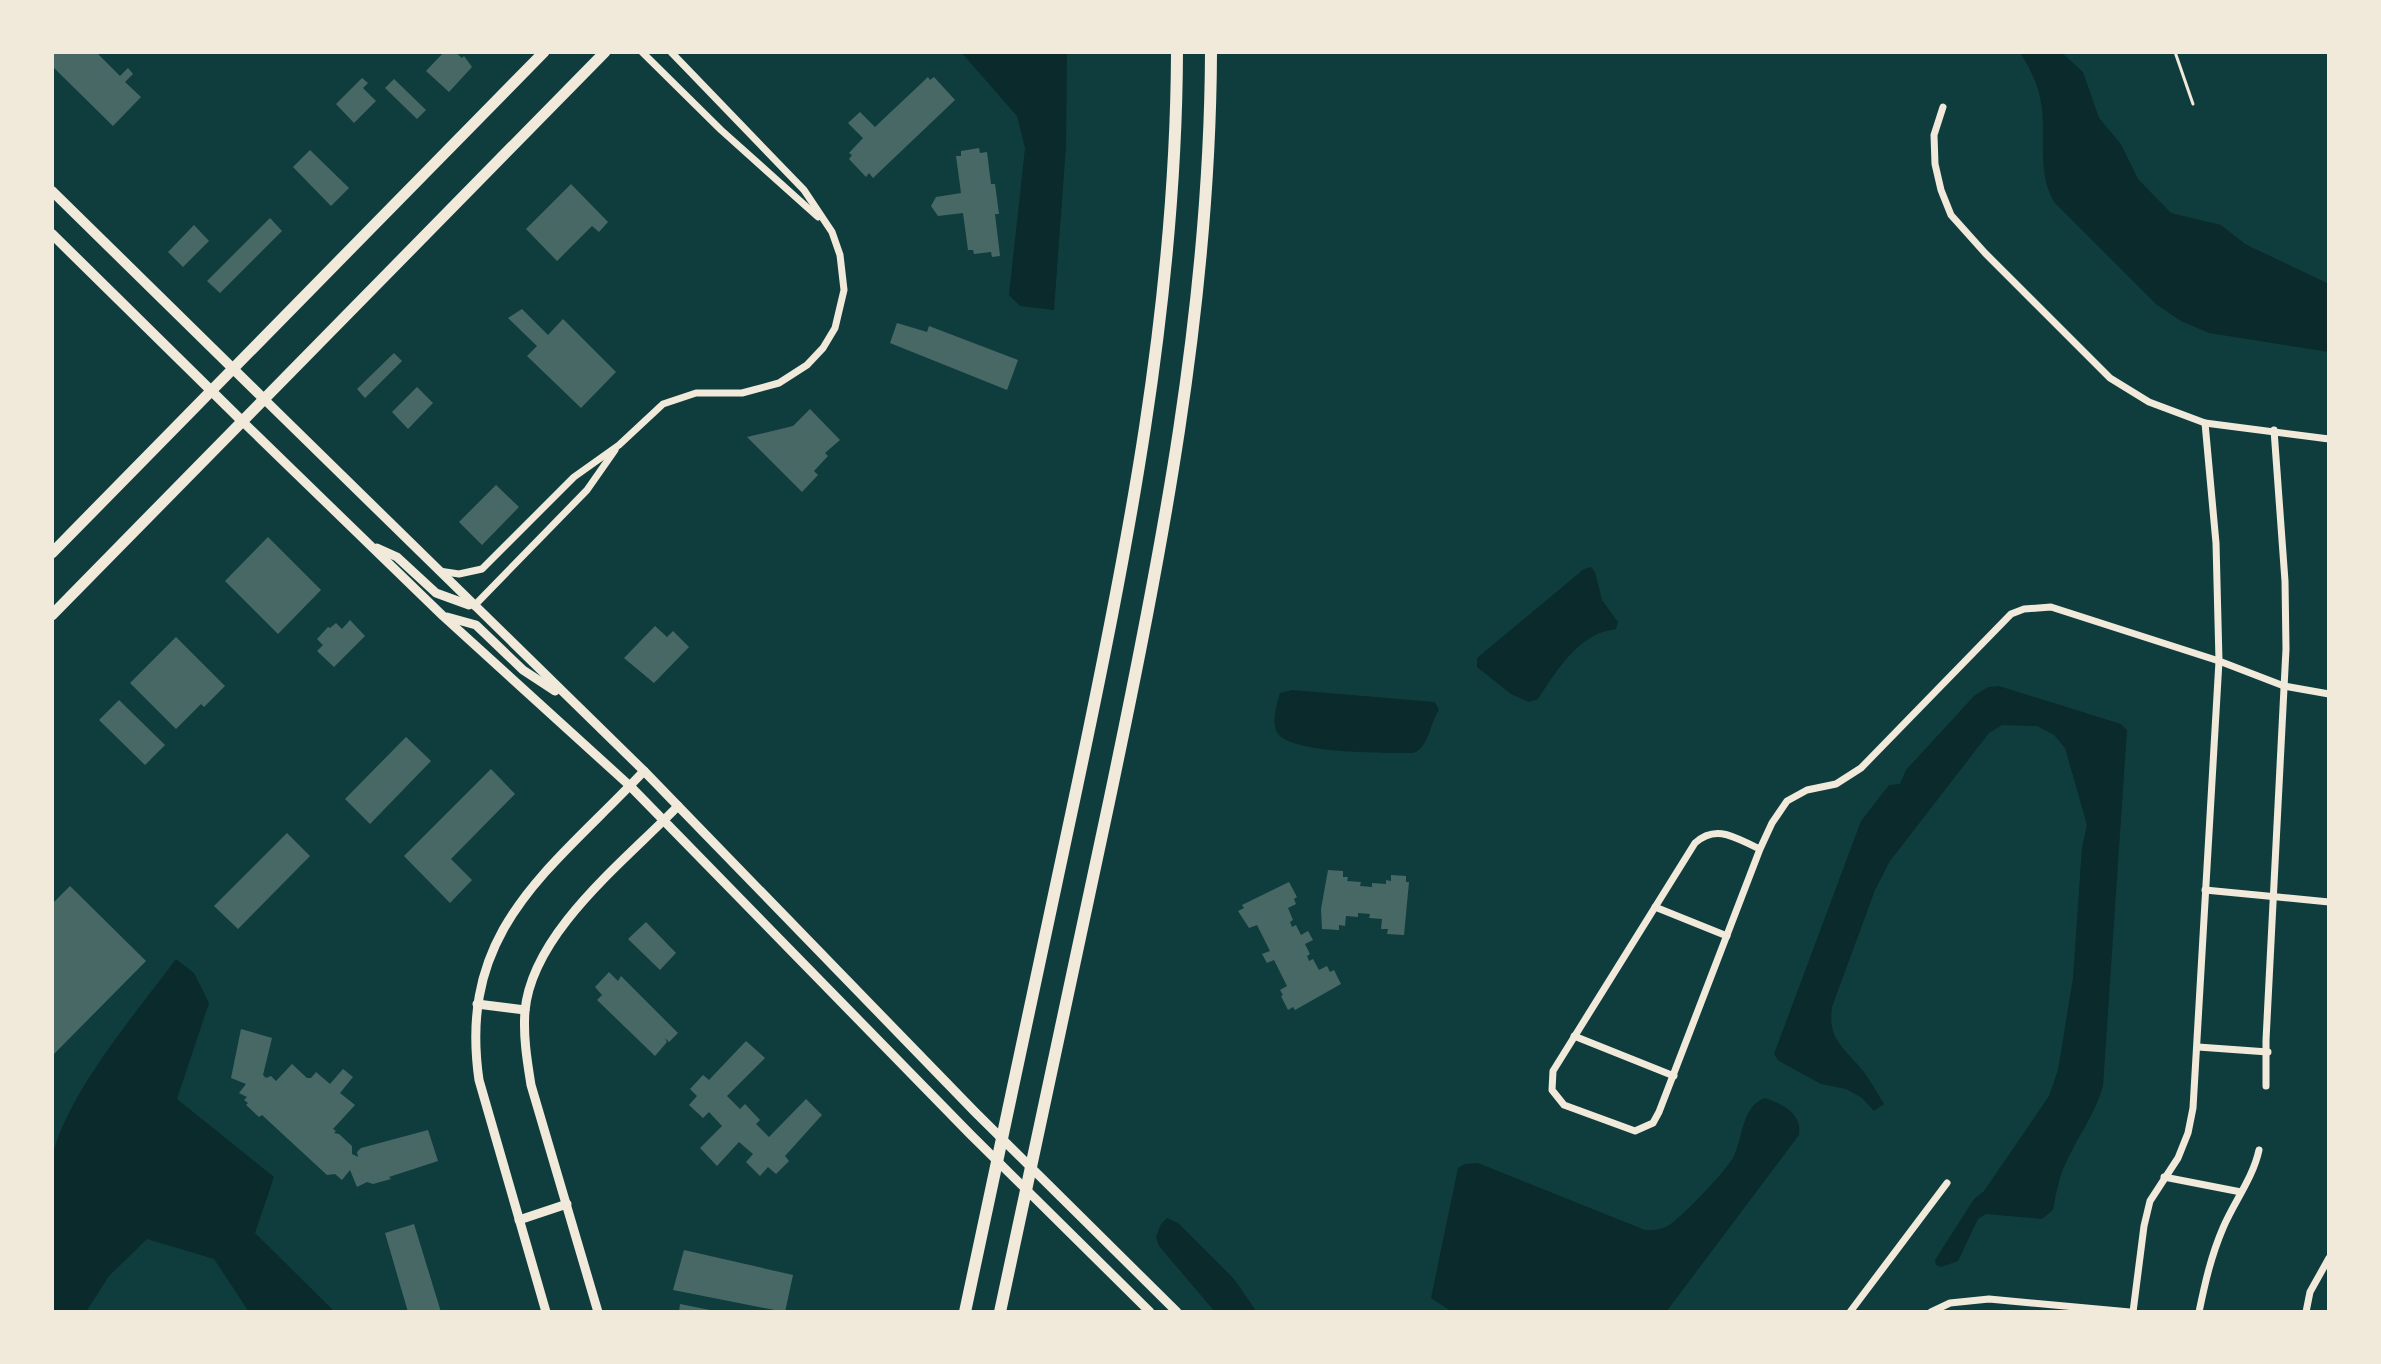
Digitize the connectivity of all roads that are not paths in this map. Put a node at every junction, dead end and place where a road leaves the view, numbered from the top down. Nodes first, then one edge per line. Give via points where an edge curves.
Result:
1 (544, 52) edge
2 (605, 52) edge
3 (642, 52) edge
4 (671, 52) edge
5 (1177, 52) edge
6 (1211, 52) edge
7 (2175, 52) edge
8 (2193, 104) dead end
9 (1943, 107) dead end
10 (752, 134) junction
11 (740, 146) junction
12 (52, 191) edge
13 (826, 223) junction
14 (52, 234) edge
15 (233, 369) junction
16 (211, 391) junction
17 (264, 399) junction
18 (242, 421) junction
19 (2205, 423) junction
20 (2274, 430) junction
21 (2329, 439) edge
22 (619, 445) junction
23 (574, 477) junction
24 (587, 490) junction
25 (371, 545) junction
26 (52, 553) edge
27 (437, 571) junction
28 (474, 607) junction
29 (52, 615) edge
30 (443, 616) junction
31 (2219, 661) junction
32 (2284, 686) junction
33 (2329, 694) edge
34 (577, 706) junction
35 (644, 771) junction
36 (630, 786) junction
37 (678, 806) junction
38 (664, 820) junction
39 (1760, 849) junction
40 (2205, 890) junction
41 (2273, 896) junction
42 (2329, 902) edge
43 (1655, 907) junction
44 (1727, 936) junction
45 (477, 1004) junction
46 (525, 1010) junction
47 (1574, 1036) junction
48 (2198, 1047) junction
49 (2268, 1052) junction
50 (1674, 1076) junction
51 (2266, 1086) dead end
52 (2259, 1150) dead end
53 (2164, 1177) junction
54 (1947, 1183) dead end
55 (2241, 1192) junction
56 (567, 1204) junction
57 (519, 1220) junction
58 (2329, 1258) edge
59 (546, 1312) edge
60 (598, 1312) edge
61 (965, 1312) edge
62 (1000, 1312) edge
63 (1150, 1312) edge
64 (1177, 1312) edge
65 (1850, 1312) edge
66 (1931, 1312) edge
67 (2132, 1312) edge
68 (2199, 1312) edge
69 (2306, 1312) edge

1 - 15 main road
2 - 17 main road
3 - 11 street
4 - 10 street
5 - 61 highway via 1169,238 1131,519
6 - 62 highway via 1203,241 1164,525
7 - 8 lane
9 - 19 street via 1934,135 1935,164 1951,215 2110,378 2149,402
10 - 11 street
10 - 13 street via 804,190
11 - 13 street
12 - 15 main road
13 - 22 street via 840,255 844,290 835,328 815,357 789,379 765,388 696,393 668,401
14 - 16 main road
15 - 16 main road
15 - 17 main road
16 - 18 main road
16 - 26 main road
17 - 18 main road
17 - 27 street
18 - 25 street
18 - 29 main road
19 - 20 street
19 - 31 street
20 - 21 street
20 - 32 street via 2285,581
22 - 23 street
22 - 24 street
23 - 24 street
23 - 27 street via 482,569
24 - 28 street
25 - 28 street via 397,557 436,593
25 - 30 street
27 - 28 street
28 - 34 street
30 - 34 street via 476,625 523,670
30 - 36 street
31 - 32 street
31 - 39 street via 2051,607 2024,609 2001,622 1861,768 1836,784 1787,801
31 - 40 street
32 - 33 street
32 - 41 street
34 - 35 street
35 - 36 street
35 - 37 street
36 - 38 street
36 - 45 street via 517,906 485,968
37 - 38 street
37 - 64 street
38 - 46 street via 568,917 532,978
38 - 63 street
39 - 43 street via 1723,834 1704,834
39 - 44 street
40 - 41 street
40 - 48 street
41 - 42 street
41 - 49 street
43 - 44 street
43 - 47 street
44 - 50 street
45 - 46 street
45 - 57 street via 474,1044 479,1080
46 - 56 street via 531,1085
47 - 50 street
47 - 50 street via 1551,1080 1564,1105 1635,1131 1653,1123
48 - 49 street
48 - 53 street via 2188,1133
49 - 51 street
52 - 55 street
53 - 55 street
53 - 67 street via 2144,1226
54 - 65 street
55 - 68 street via 2210,1261
56 - 57 street
56 - 60 street
57 - 59 street
58 - 69 street via 2310,1292
66 - 67 street via 1950,1303 1989,1299

